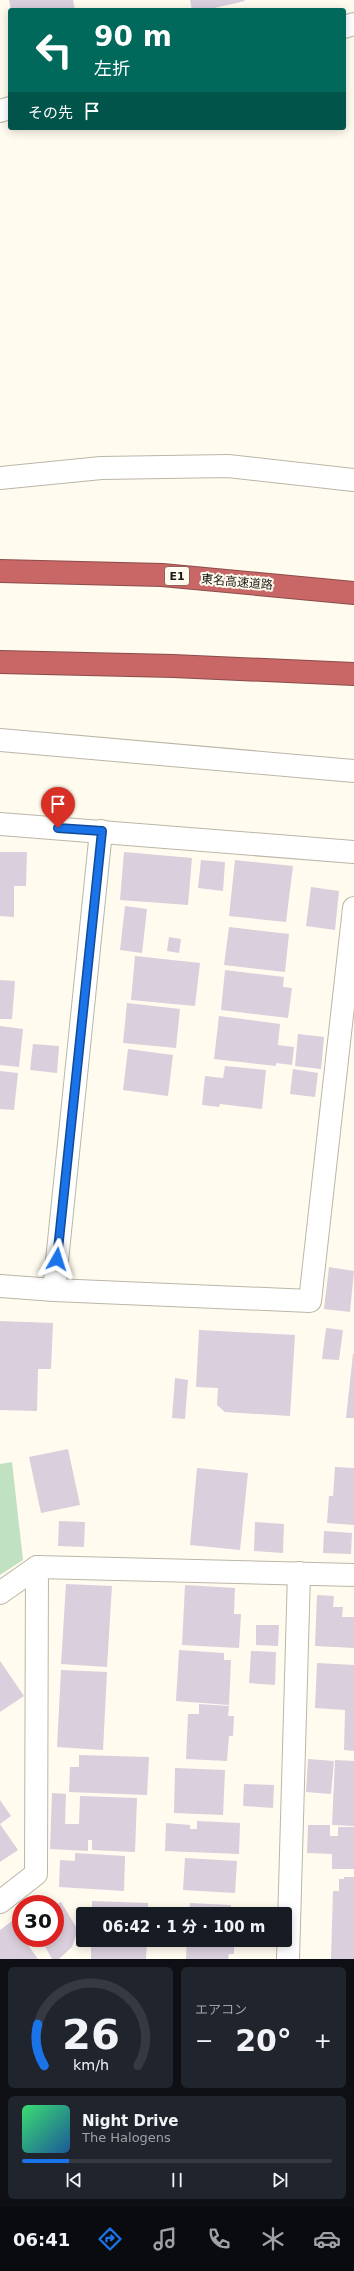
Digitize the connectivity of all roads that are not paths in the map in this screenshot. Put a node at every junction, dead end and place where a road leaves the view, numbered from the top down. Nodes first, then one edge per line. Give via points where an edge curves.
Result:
1 (0, 478) edge
2 (354, 480) edge
3 (0, 571) edge
4 (354, 593) edge
5 (0, 662) edge
6 (354, 674) edge
7 (0, 740) edge
8 (354, 771) edge
9 (0, 824) edge
10 (102, 831) junction
11 (354, 852) edge
12 (354, 908) edge
13 (0, 1286) edge
14 (54, 1290) junction
15 (37, 1567) junction
16 (299, 1573) junction
17 (354, 1575) edge
18 (0, 1593) edge
19 (0, 1902) edge
20 (288, 1959) edge

1 - 2 street via 101,468 228,466
3 - 4 highway, 東名高速道路 / E1 via 162,575
5 - 6 highway
7 - 8 street
9 - 10 street
10 - 11 street
10 - 14 street
12 - 14 street via 310,1301
13 - 14 street
15 - 16 street
15 - 18 street
15 - 19 street via 36,1874
16 - 17 street
16 - 20 street

